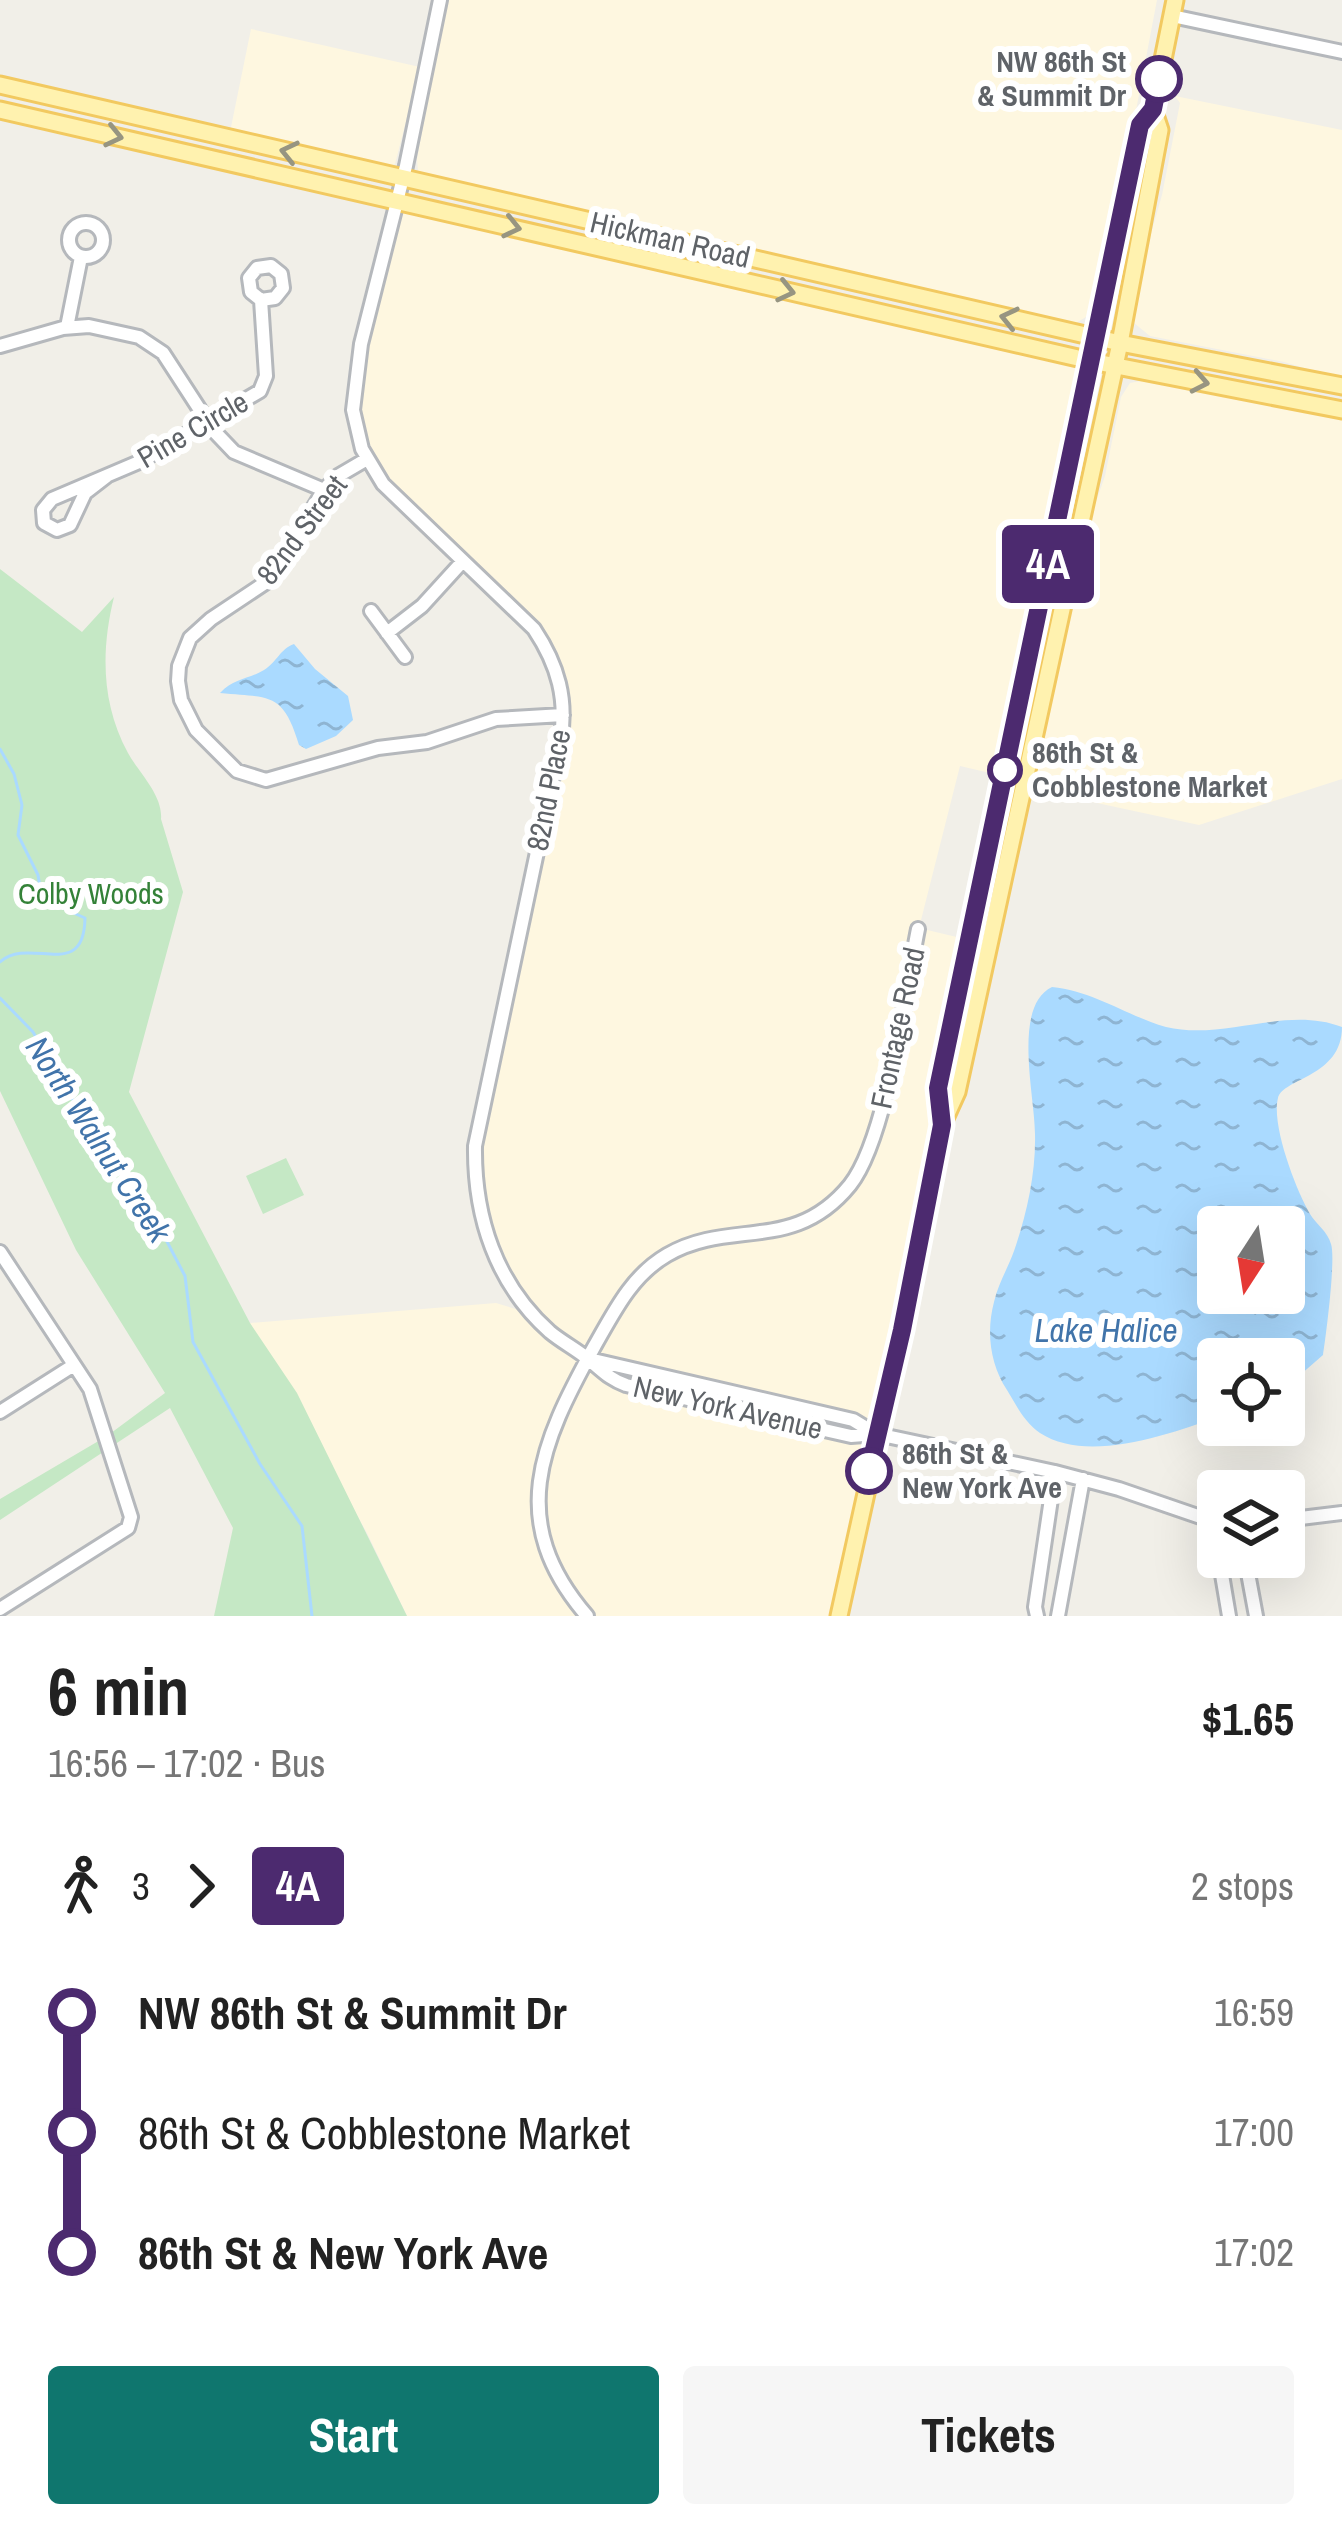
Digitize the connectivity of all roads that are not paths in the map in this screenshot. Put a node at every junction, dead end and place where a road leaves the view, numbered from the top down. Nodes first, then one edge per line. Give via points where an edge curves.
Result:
1 (440, 0) edge
2 (1173, 8) edge
3 (1342, 52) edge
4 (0, 85) edge
5 (1153, 109) junction
6 (0, 110) edge
7 (403, 178) junction
8 (398, 201) junction
9 (81, 256) dead end
10 (261, 300) dead end
11 (67, 327) junction
12 (1098, 338) junction
13 (1120, 343) junction
14 (0, 346) edge
15 (1090, 361) junction
16 (1113, 365) junction
17 (1342, 386) edge
18 (1342, 410) edge
19 (207, 421) junction
20 (367, 459) junction
21 (107, 476) junction
22 (324, 490) junction
23 (463, 561) junction
24 (371, 611) dead end
25 (387, 633) junction
26 (405, 657) dead end
27 (563, 715) junction
28 (918, 929) dead end
29 (479, 1119) joint
30 (942, 1125) junction
31 (0, 1252) edge
32 (588, 1359) junction
33 (74, 1365) junction
34 (0, 1412) edge
35 (877, 1434) junction
36 (1055, 1472) junction
37 (1083, 1479) junction
38 (1342, 1514) edge
39 (1197, 1517) edge
40 (1305, 1518) edge
41 (1222, 1578) edge
42 (1250, 1578) edge
43 (0, 1609) edge
44 (587, 1616) edge
45 (838, 1616) edge
46 (1037, 1616) edge
47 (1058, 1616) edge
48 (1229, 1616) edge
49 (1256, 1616) edge

1 - 7 street, 82nd Street
2 - 3 street
2 - 5 main road
7 -> 4 main road, Hickman Road
5 - 12 main road via 1140,125
5 - 13 main road via 1160,130
6 -> 8 main road, Hickman Road
7 - 8 street, 82nd Street
12 -> 7 main road, Hickman Road
8 -> 15 main road, Hickman Road
8 - 20 street, 82nd Street via 353,388
9 - 11 street
10 - 19 street, Pine Circle via 264,383
11 - 14 street
11 - 19 street via 115,329 163,353
12 - 13 main road, Hickman Road
12 - 15 main road
13 - 16 main road
13 - 17 main road, Hickman Road
15 - 16 main road, Hickman Road
15 - 30 main road via 938,1088
16 -> 18 main road, Hickman Road
16 - 30 main road via 957,1092
19 - 21 street, Pine Circle
19 - 22 street via 248,461
20 - 22 street, 82nd Street
20 - 23 street, 82nd Place via 396,499
21 - 21 street, Pine Circle via 46,503 44,523 70,525 86,493
22 - 27 street, 82nd Street via 272,579 211,619 183,652 181,700 196,730 237,771 277,780 496,719
23 - 25 street
23 - 27 street, 82nd Place via 534,629 556,670
24 - 25 street
25 - 26 street
27 - 29 street, 82nd Place
28 - 32 street, Frontage Road via 862,1166 822,1211 794,1226 699,1241 663,1257 617,1306
29 - 32 street, New York Avenue via 475,1172 491,1249 532,1314
30 - 35 main road
31 - 33 street
32 - 35 street, New York Avenue via 853,1420
32 - 44 street, Frontage Road via 552,1425 538,1493 552,1562
33 - 34 street
33 - 43 street via 107,1436 128,1528
35 - 36 street, New York Avenue
35 - 45 main road
36 - 37 street, New York Avenue
36 - 46 street
37 - 39 street, New York Avenue
37 - 47 street
38 - 40 street
41 - 48 street
42 - 49 street

